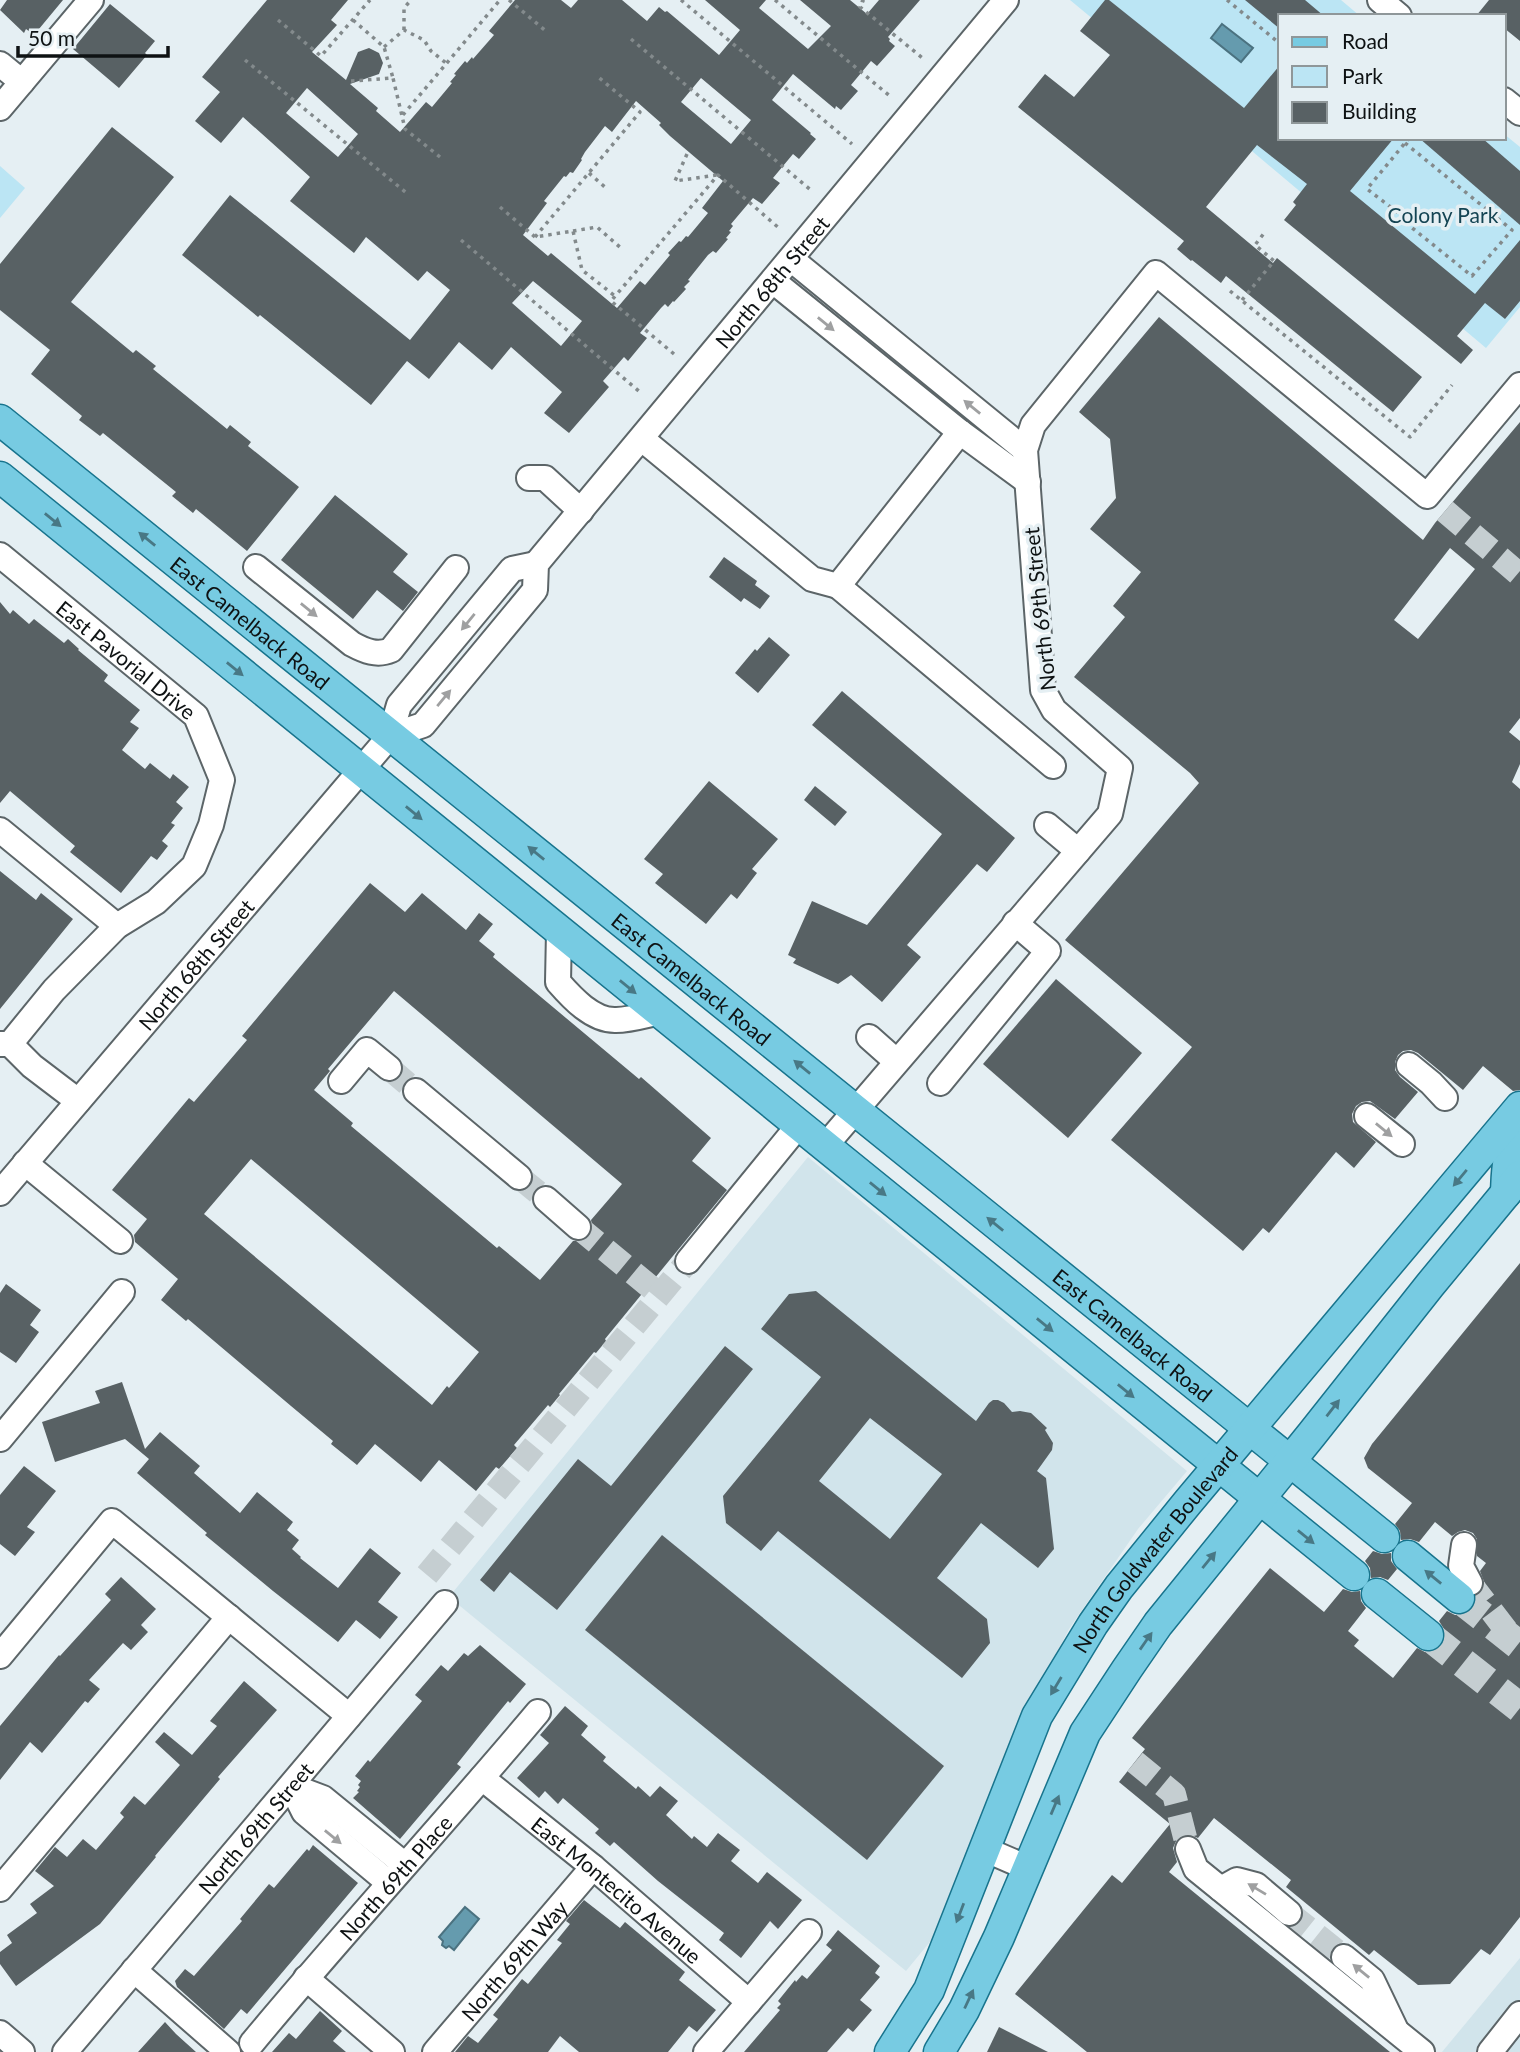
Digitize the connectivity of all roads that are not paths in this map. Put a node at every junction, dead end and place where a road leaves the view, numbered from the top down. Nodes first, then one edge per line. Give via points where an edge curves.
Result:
1 (91, 0) edge
2 (1006, 0) edge
3 (1380, 0) edge
4 (1397, 14) edge
5 (0, 64) edge
6 (22, 82) junction
7 (1506, 102) edge
8 (0, 108) edge
9 (1520, 113) edge
10 (791, 259) junction
11 (773, 281) junction
12 (1520, 385) edge
13 (0, 420) edge
14 (960, 432) junction
15 (642, 439) junction
16 (1025, 450) junction
17 (0, 477) edge
18 (529, 478) dead end
19 (1028, 482) junction
20 (581, 511) junction
21 (0, 555) edge
22 (257, 567) dead end
23 (456, 568) dead end
24 (838, 586) junction
25 (390, 736) junction
26 (1053, 766) dead end
27 (361, 770) junction
28 (1047, 825) dead end
29 (0, 830) edge
30 (1077, 851) junction
31 (1015, 923) junction
32 (117, 926) junction
33 (559, 931) junction
34 (660, 1012) junction
35 (869, 1037) dead end
36 (5, 1044) edge
37 (896, 1061) junction
38 (1409, 1065) dead end
39 (388, 1068) tunnel mouth
40 (341, 1081) dead end
41 (940, 1083) dead end
42 (416, 1091) tunnel mouth
43 (1445, 1098) dead end
44 (78, 1101) junction
45 (1520, 1107) edge
46 (855, 1110) junction
47 (1367, 1116) dead end
48 (799, 1125) junction
49 (1507, 1137) edge
50 (1402, 1144) dead end
51 (825, 1146) junction
52 (25, 1163) junction
53 (519, 1177) tunnel mouth
54 (1513, 1184) edge
55 (0, 1193) edge
56 (546, 1199) tunnel mouth
57 (578, 1227) tunnel mouth
58 (120, 1241) dead end
59 (688, 1261) tunnel mouth
60 (1430, 1284) junction
61 (122, 1292) dead end
62 (1251, 1429) junction
63 (0, 1439) edge
64 (1290, 1461) junction
65 (1218, 1467) junction
66 (1259, 1499) junction
67 (1384, 1538) dead end
68 (1464, 1545) dead end
69 (1408, 1556) dead end
70 (1354, 1575) dead end
71 (1464, 1590) joint
72 (1377, 1594) dead end
73 (445, 1603) dead end
74 (229, 1617) junction
75 (1427, 1635) tunnel mouth
76 (0, 1656) edge
77 (538, 1712) dead end
78 (349, 1716) junction
79 (482, 1778) junction
80 (291, 1786) junction
81 (984, 1849) junction
82 (1188, 1849) tunnel mouth
83 (593, 1867) junction
84 (1028, 1868) junction
85 (397, 1874) junction
86 (0, 1889) edge
87 (1221, 1889) junction
88 (1289, 1913) tunnel mouth
89 (809, 1932) dead end
90 (1343, 1957) tunnel mouth
91 (134, 1970) junction
92 (306, 1978) junction
93 (749, 2002) junction
94 (1520, 2014) edge
95 (1397, 2032) junction
96 (0, 2034) edge
97 (252, 2043) dead end
98 (22, 2052) edge
99 (65, 2052) edge
100 (228, 2052) edge
101 (392, 2052) edge
102 (435, 2052) edge
103 (706, 2052) edge
104 (890, 2052) edge
105 (939, 2052) edge
106 (1422, 2052) edge
107 (1490, 2052) edge

1 - 6 street
2 - 10 street, North 68th Street
3 - 4 street
5 - 6 street
6 - 8 street
7 - 9 street
10 - 11 street, North 68th Street
16 -> 10 street
11 -> 14 street
11 - 15 street, North 68th Street
12 - 16 street, North 69th Street via 1436,504 1156,273 1032,425
25 -> 13 main road, East Camelback Road
14 - 19 street
14 - 24 street
15 - 20 street, North 68th Street
15 - 24 street via 812,579
16 - 19 street, North 69th Street
17 -> 27 main road
18 - 20 street via 545,478
19 - 30 street, North 69th Street via 1043,690 1054,710 1120,768 1110,814
20 - 25 street, North 68th Street via 536,564 512,569 399,705
21 - 32 street, East Pavorial Drive via 196,716 222,780 194,866 156,902
22 -> 23 street via 352,644 382,654 391,650
24 - 26 street
25 - 27 street, North 68th Street
46 -> 25 main road, East Camelback Road
27 -> 33 main road
27 - 44 street, North 68th Street
28 - 30 street
29 - 32 street
30 - 31 street, North 69th Street
31 - 37 street, North 69th Street
31 - 41 street via 1048,951
32 - 36 street
33 -> 34 main road
33 - 34 street via 558,982 571,996 601,1018
34 - 48 main road
35 - 37 street
36 - 44 street
37 - 46 street, North 69th Street
38 - 43 street
39 - 40 street via 367,1050
42 - 53 street
44 - 52 street, North 68th Street
45 - 49 main road, North Goldwater Boulevard
46 - 51 street, North 69th Street
62 -> 46 main road, East Camelback Road
47 -> 50 street
48 - 51 main road
48 - 59 street
49 - 54 main road via 1513,1146 1508,1159
49 - 60 main road via 1489,1187 1427,1266
49 -> 62 main road, North Goldwater Boulevard
51 -> 65 main road
52 - 55 street, North 68th Street
52 - 58 street
54 - 60 main road
56 - 57 street
64 -> 60 main road
61 - 63 street
62 - 64 main road, East Camelback Road
62 - 65 main road, North Goldwater Boulevard
64 - 66 main road
64 - 67 main road, East Camelback Road
65 - 66 main road
65 -> 81 main road, North Goldwater Boulevard via 1107,1603 1075,1653 1037,1716
66 -> 70 main road
84 -> 66 main road via 1085,1733 1158,1624
68 - 71 street
71 -> 69 main road
72 - 75 main road
73 - 78 street, North 69th Street
74 - 76 street via 112,1521
74 - 78 street
74 - 86 street
77 - 79 street, North 69th Place
78 - 80 street, North 69th Street
79 - 83 street, East Montecito Avenue
79 - 85 street, North 69th Place
80 - 85 street via 323,1798
80 - 91 street, North 69th Street
81 - 84 street
81 -> 104 main road, North Goldwater Boulevard via 929,1990
82 - 87 street via 1196,1869
83 - 93 street, East Montecito Avenue
83 - 102 street, North 69th Way
105 -> 84 main road via 964,2010
85 - 92 street, North 69th Place
88 -> 87 street via 1256,1885 1237,1880
87 - 95 street via 1358,2014
89 - 93 street
95 -> 90 street via 1372,1980
91 - 99 street, North 69th Street
91 - 100 street
92 - 97 street, North 69th Place
92 - 101 street
93 - 103 street
94 - 107 street
95 - 106 street
96 - 98 street

